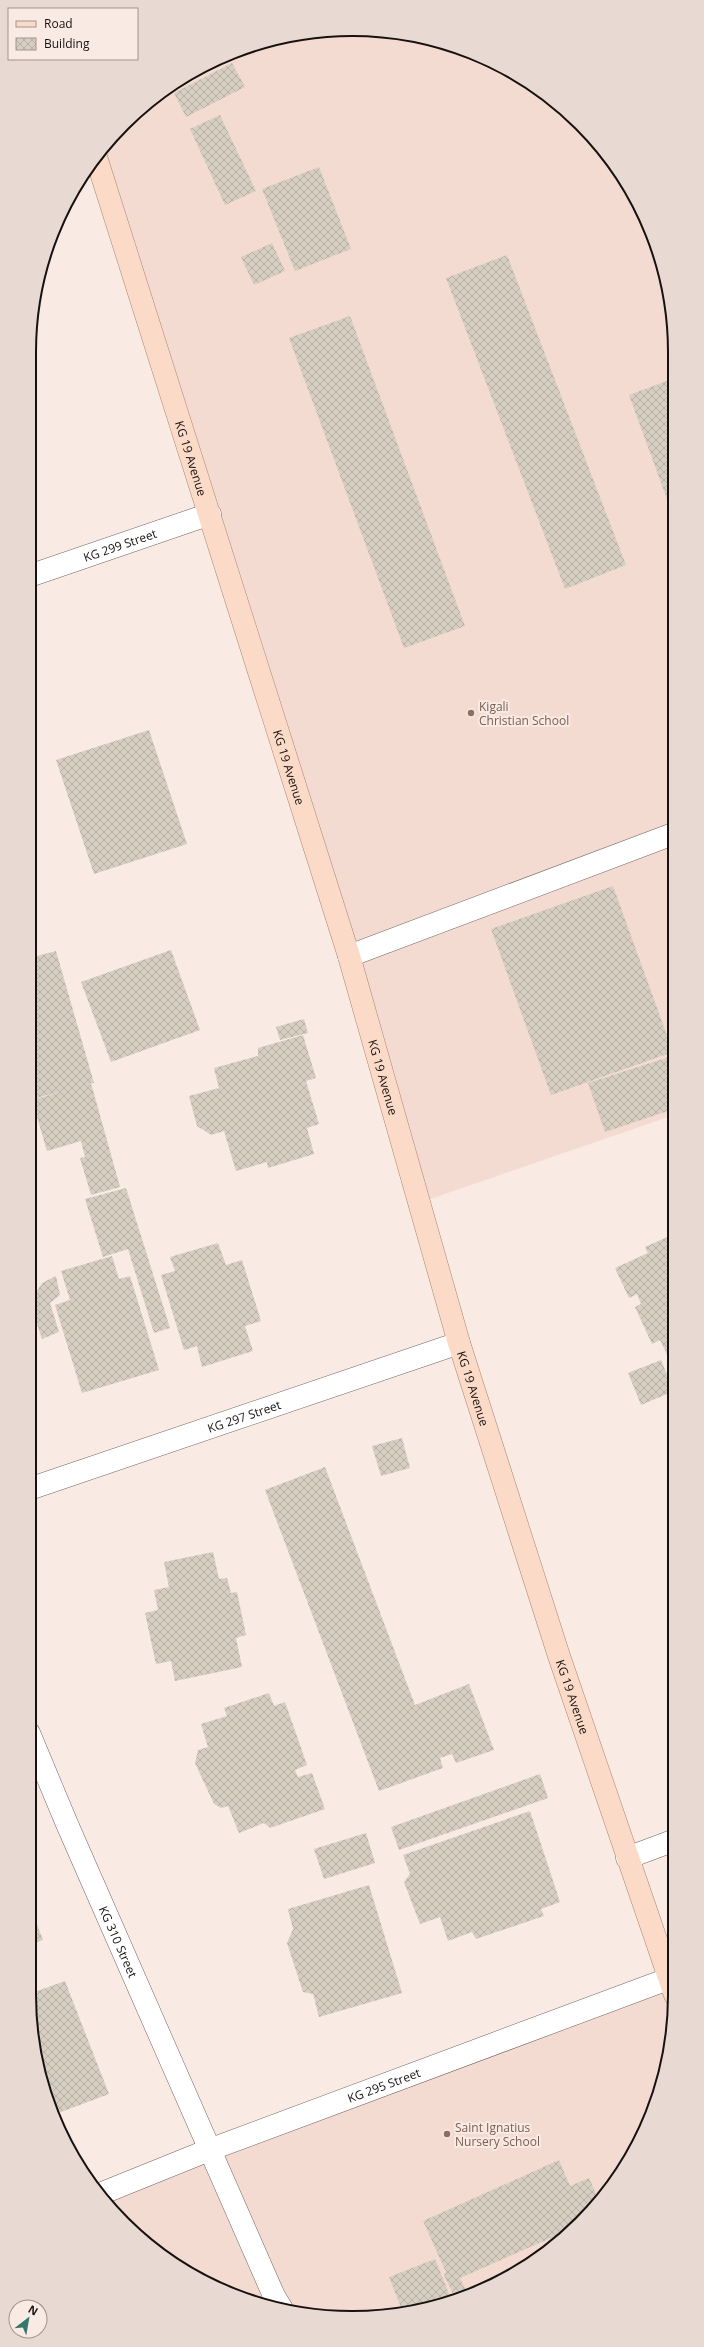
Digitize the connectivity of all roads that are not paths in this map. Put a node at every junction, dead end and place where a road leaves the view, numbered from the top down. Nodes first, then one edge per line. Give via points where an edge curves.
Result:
1 (98, 164) edge
2 (210, 514) junction
3 (36, 574) edge
4 (668, 836) edge
5 (350, 956) junction
6 (459, 1343) junction
7 (36, 1487) edge
8 (36, 1749) edge
9 (668, 1843) edge
10 (627, 1858) junction
11 (668, 1978) edge
12 (668, 1988) edge
13 (209, 2150) junction
14 (105, 2192) edge
15 (278, 2302) edge

1 - 2 main road, KG 19 Avenue
2 - 3 street, KG 299 Street
2 - 5 main road, KG 19 Avenue
4 - 5 street
5 - 6 main road, KG 19 Avenue
6 - 7 street, KG 297 Street
6 - 10 main road, KG 19 Avenue via 559,1656
8 - 13 street, KG 310 Street
9 - 10 street
10 - 11 main road, KG 19 Avenue
12 - 13 street, KG 295 Street
13 - 14 street, KG 295 Street
13 - 15 street, KG 310 Street

